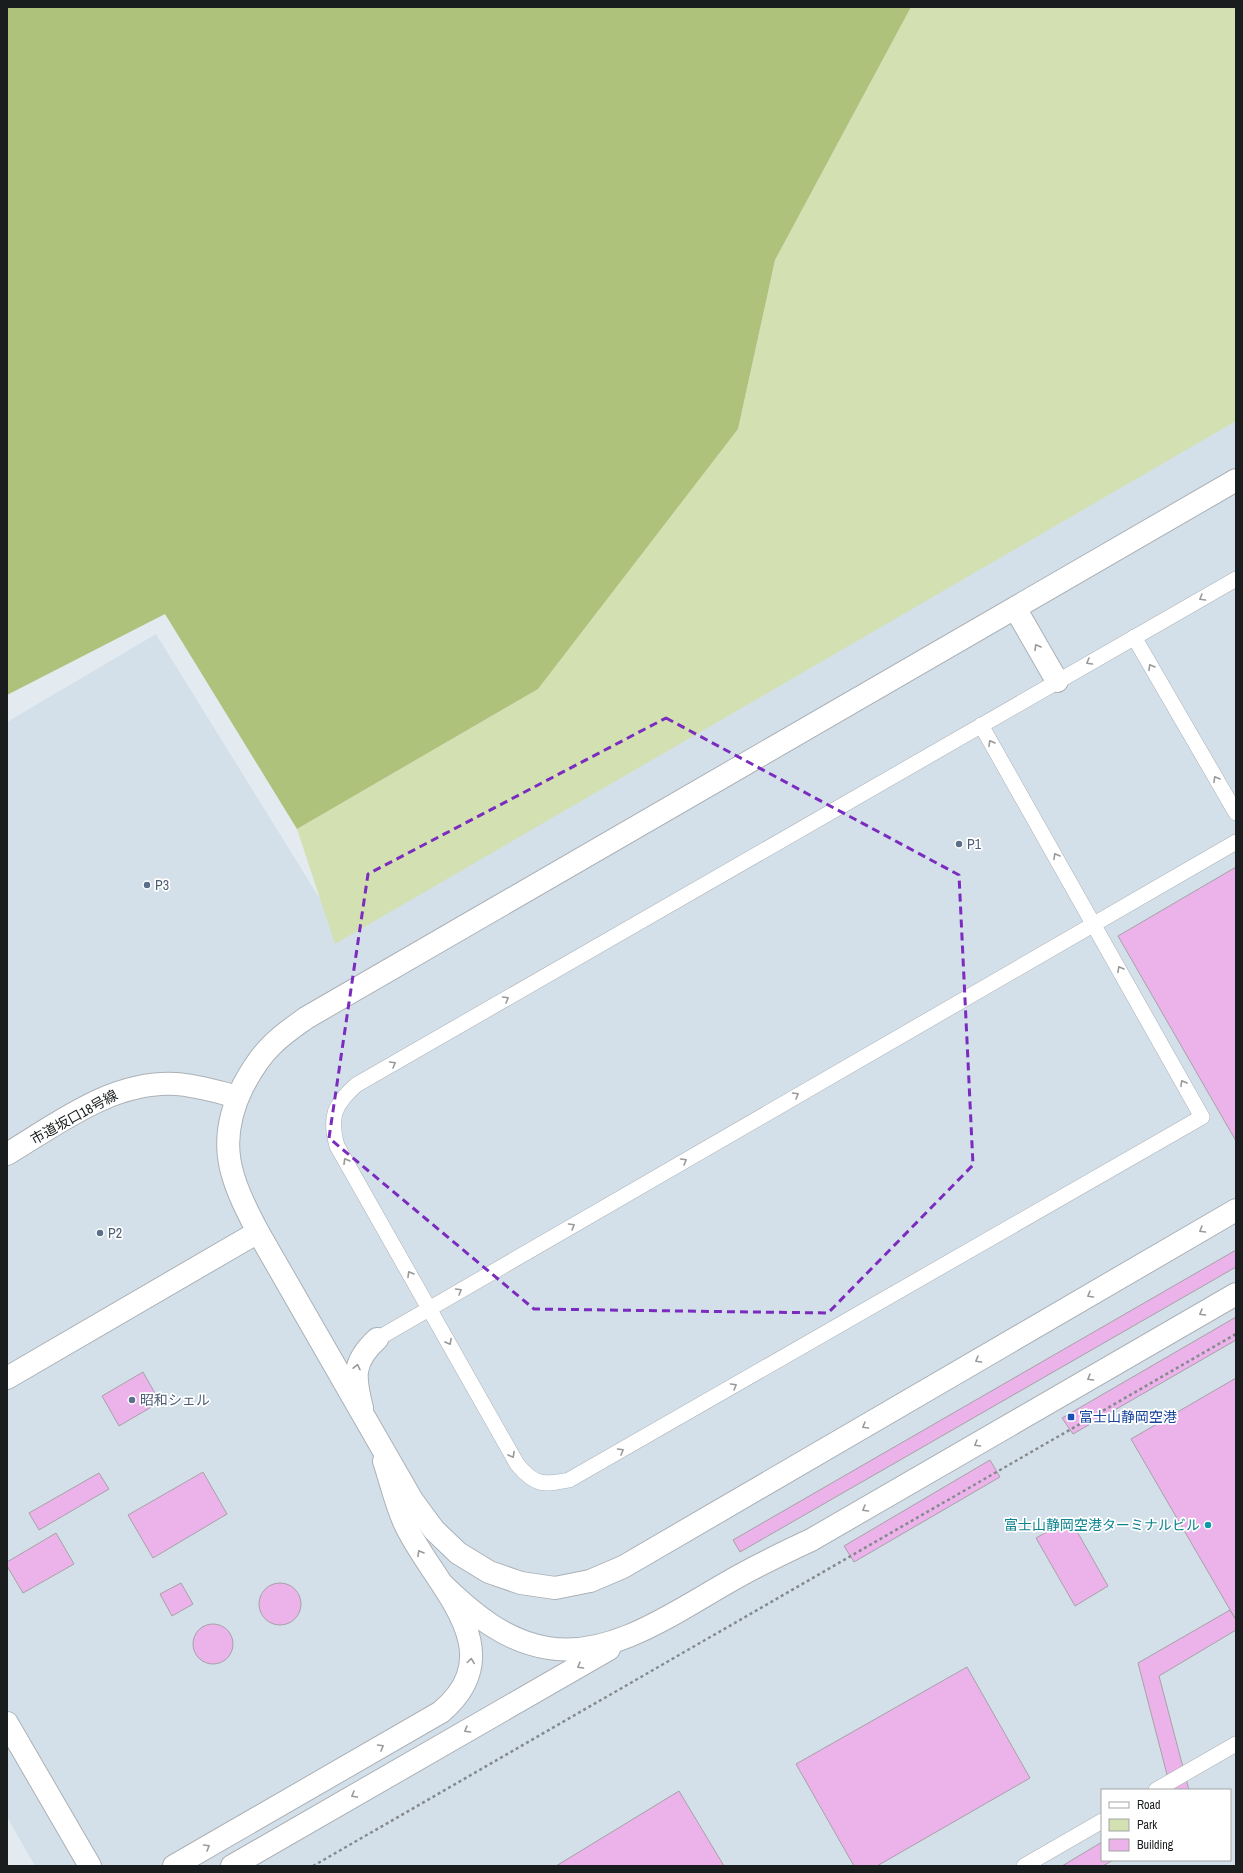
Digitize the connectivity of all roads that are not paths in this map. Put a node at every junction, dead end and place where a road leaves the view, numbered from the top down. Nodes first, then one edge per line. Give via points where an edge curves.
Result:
1 (1236, 480) edge
2 (1236, 579) edge
3 (1015, 608) junction
4 (1134, 637) junction
5 (1057, 681) junction
6 (981, 725) junction
7 (1236, 813) edge
8 (1236, 842) edge
9 (1094, 924) junction
10 (238, 1097) junction
11 (7, 1154) edge
12 (1236, 1210) edge
13 (258, 1232) junction
14 (1236, 1294) edge
15 (430, 1308) junction
16 (377, 1339) joint
17 (7, 1378) edge
18 (365, 1419) junction
19 (378, 1442) junction
20 (443, 1585) junction
21 (650, 1626) junction
22 (7, 1723) edge
23 (1236, 1744) edge
24 (1158, 1789) edge
25 (1101, 1822) edge
26 (90, 1866) edge
27 (174, 1866) edge
28 (232, 1866) edge
29 (1024, 1866) edge

1 - 3 street
2 -> 4 lane
5 -> 3 street
3 - 10 street via 306,1018 272,1044 251,1071
4 -> 5 lane
7 -> 4 lane
5 - 6 lane
9 -> 6 lane
15 -> 6 lane via 337,1146 333,1131 334,1114 341,1099 356,1085
8 - 9 lane
15 -> 9 lane
15 -> 9 lane via 517,1464 529,1478 548,1484 569,1480 1202,1117
10 - 11 street, 市道坂口18号線 via 177,1084 151,1084 126,1089 100,1099
10 - 13 street via 229,1122 227,1149 232,1176
12 -> 19 street via 623,1567 590,1581 555,1588 521,1583 489,1572 458,1553 434,1530 416,1506
13 - 17 street
13 - 18 street
14 -> 21 street via 811,1540 762,1563
15 - 16 lane
18 -> 16 street via 355,1377 358,1362 366,1349
18 - 19 street
20 -> 19 street via 404,1524
20 - 21 street via 492,1627 519,1640 548,1648 580,1649 614,1642
27 -> 20 street via 441,1712 454,1701 469,1673 472,1658 471,1641 464,1621
21 -> 28 street
22 - 26 street
23 - 24 lane
25 - 29 lane

